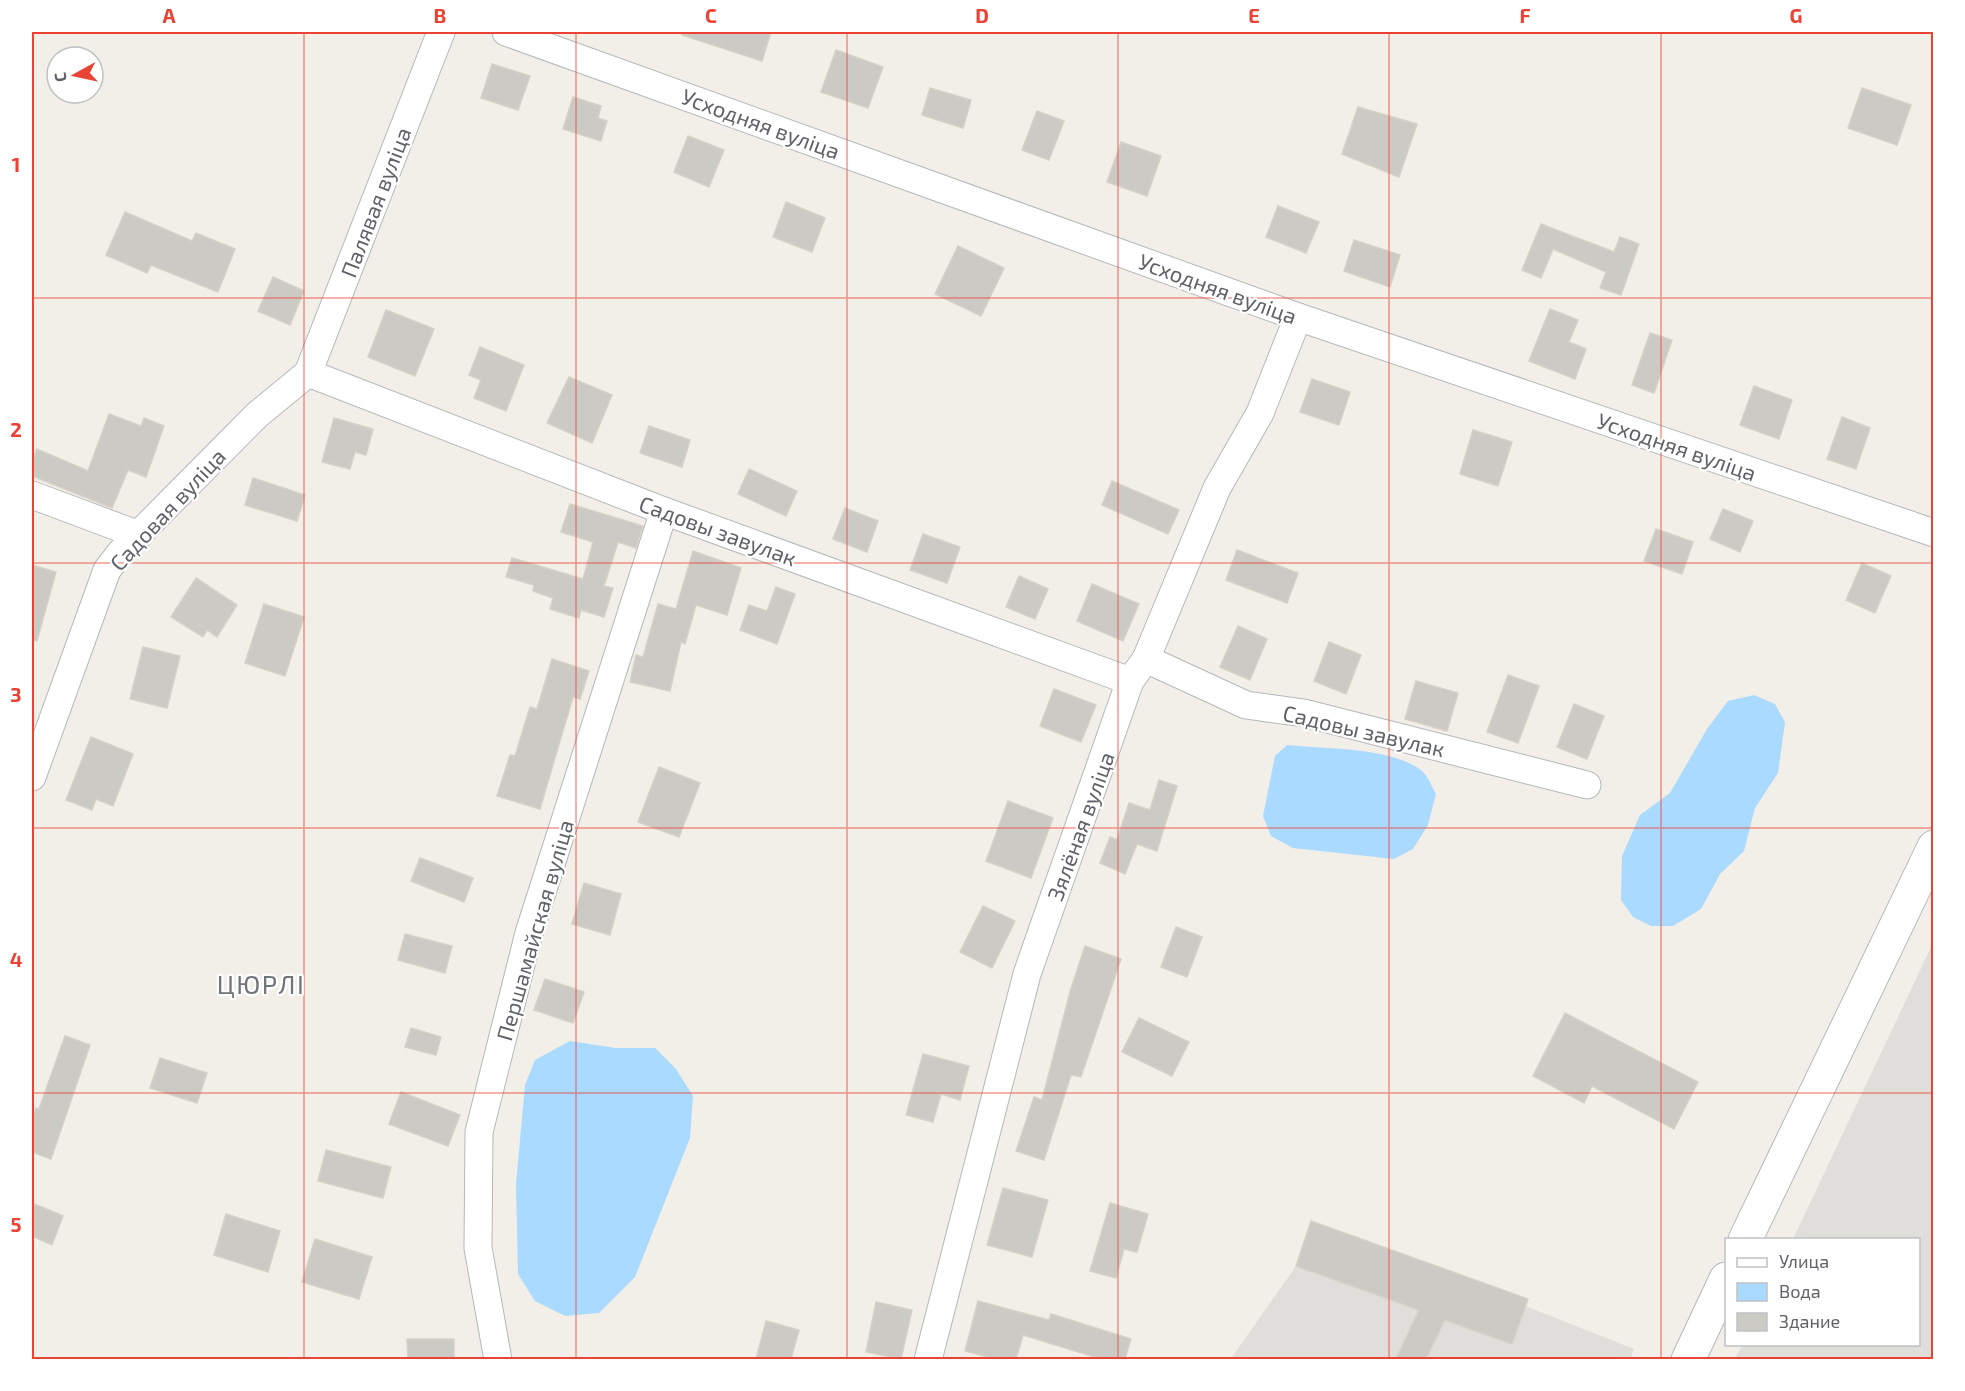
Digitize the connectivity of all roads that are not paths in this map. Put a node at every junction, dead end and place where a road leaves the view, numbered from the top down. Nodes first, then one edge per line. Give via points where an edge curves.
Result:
1 (441, 32) edge
2 (506, 32) edge
3 (1298, 317) junction
4 (308, 373) junction
5 (32, 495) edge
6 (664, 511) junction
7 (1934, 533) edge
8 (139, 535) junction
9 (1146, 659) junction
10 (1130, 681) junction
11 (32, 777) edge
12 (1587, 785) dead end
13 (1934, 847) edge
14 (1745, 1238) edge
15 (1725, 1281) edge
16 (498, 1359) edge
17 (928, 1359) edge
18 (1688, 1359) edge

1 - 4 street, Палявая вуліца
2 - 3 street, Усходняя вуліца
3 - 7 street, Усходняя вуліца
3 - 9 street, Зялёная вуліца via 1260,413 1217,488
4 - 6 street, Садовы завулак
4 - 8 street, Садовая вуліца via 257,415
5 - 8 street
6 - 10 street, Садовы завулак
6 - 16 street, Першамайская вуліца via 529,933 479,1132 478,1248
8 - 11 street, Садовая вуліца via 107,570
9 - 10 street, Зялёная вуліца
9 - 12 street, Садовы завулак via 1246,705 1304,713
10 - 17 street, Зялёная вуліца via 1028,974
13 - 14 street
15 - 18 street

